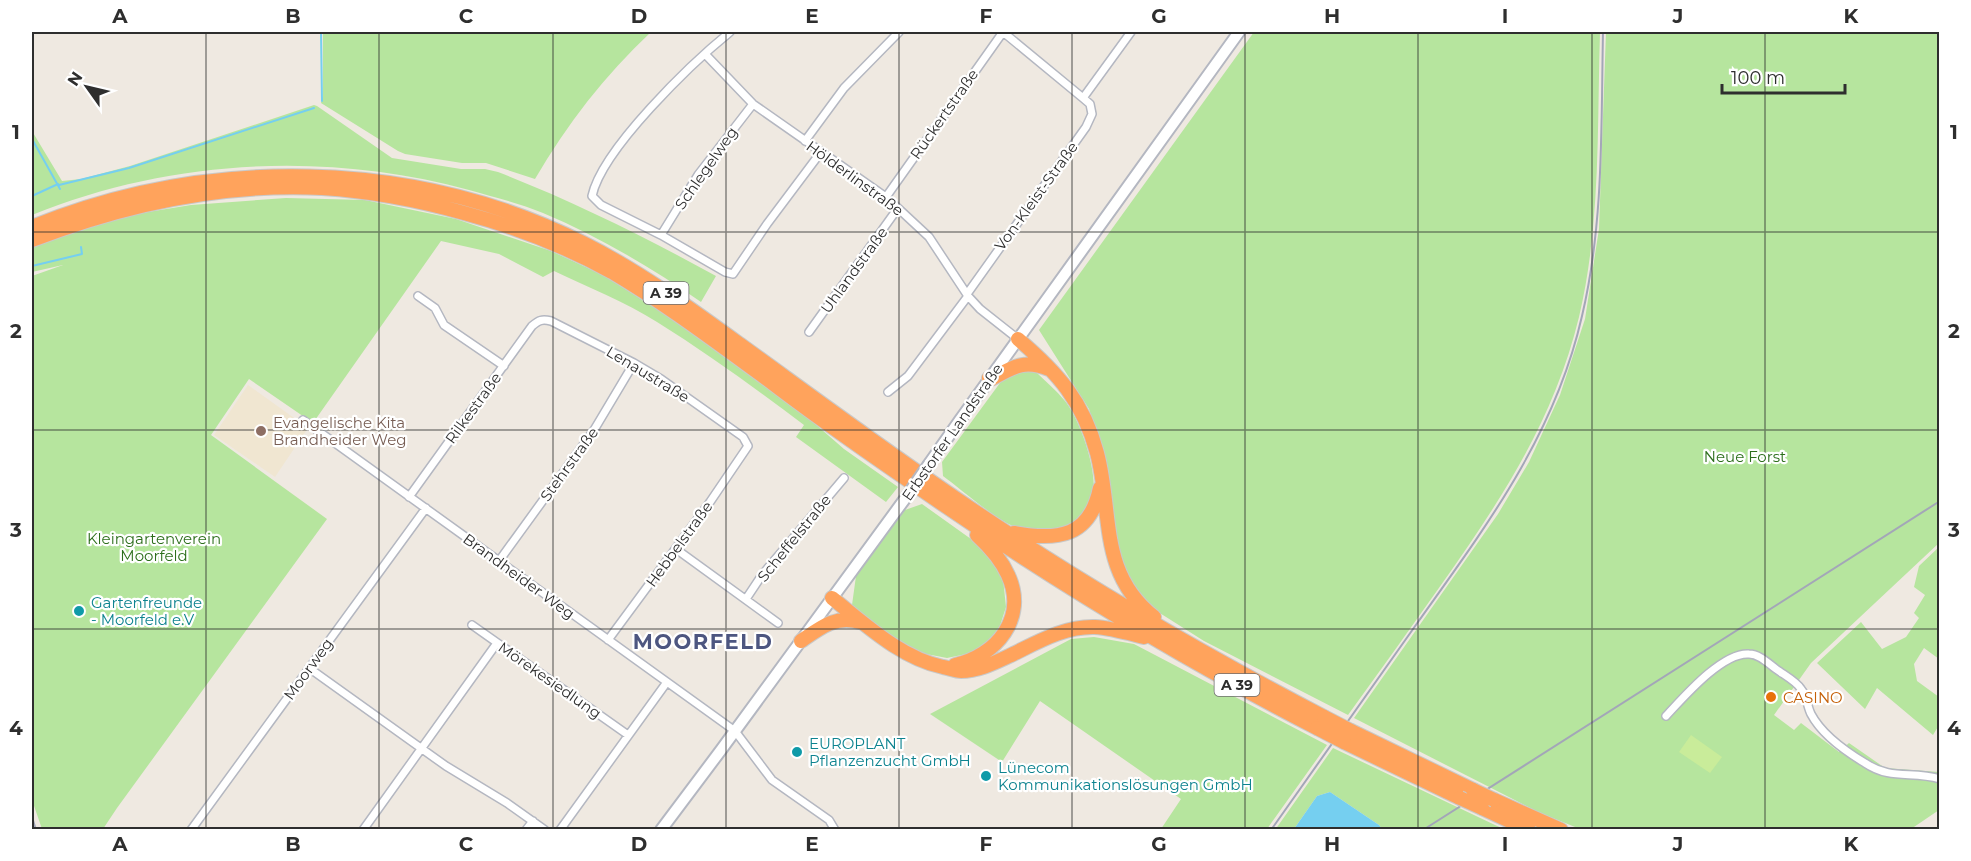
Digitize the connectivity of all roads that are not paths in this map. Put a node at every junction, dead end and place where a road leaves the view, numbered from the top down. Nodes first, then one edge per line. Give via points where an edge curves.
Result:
1 (730, 32) edge
2 (898, 32) edge
3 (1003, 32) edge
4 (1131, 32) edge
5 (1239, 32) edge
6 (705, 54) junction
7 (1083, 98) junction
8 (753, 104) junction
9 (805, 141) junction
10 (821, 152) junction
11 (886, 197) junction
12 (898, 208) junction
13 (32, 227) edge
14 (662, 235) junction
15 (32, 240) edge
16 (967, 295) junction
17 (418, 296) dead end
18 (538, 321) joint
19 (809, 332) dead end
20 (1018, 339) junction
21 (634, 363) junction
22 (504, 366) junction
23 (1054, 371) junction
24 (989, 378) junction
25 (888, 392) dead end
26 (303, 420) dead end
27 (748, 446) joint
28 (1102, 477) junction
29 (844, 478) dead end
30 (409, 497) junction
31 (426, 508) junction
32 (955, 513) junction
33 (1005, 531) junction
34 (676, 549) junction
35 (499, 561) junction
36 (832, 598) junction
37 (746, 599) junction
38 (778, 623) dead end
39 (865, 624) junction
40 (472, 625) dead end
41 (608, 640) junction
42 (801, 641) junction
43 (1157, 641) junction
44 (497, 642) junction
45 (1199, 650) junction
46 (309, 668) junction
47 (946, 668) junction
48 (667, 682) junction
49 (1666, 716) dead end
50 (1321, 722) junction
51 (735, 731) junction
52 (628, 735) junction
53 (1348, 736) junction
54 (421, 749) junction
55 (1940, 778) edge
56 (533, 821) junction
57 (833, 829) edge
58 (191, 830) edge
59 (363, 830) edge
60 (526, 830) edge
61 (545, 830) edge
62 (560, 830) edge
63 (661, 830) edge
64 (1529, 830) edge
65 (1561, 830) edge

1 - 6 street
2 - 9 street via 844,88
3 - 7 street
3 - 11 street, Rückertstraße
4 - 7 street
5 - 20 street, Erbstorfer Landstraße
6 - 8 street, Hölderlinstraße
6 - 14 street via 644,116 595,183 592,196 600,205
7 - 16 street, Von-Kleist-Straße via 1090,104 1092,114 1086,127
8 - 9 street, Hölderlinstraße
8 - 14 street, Schlegelweg via 698,175
9 - 10 street, Hölderlinstraße
10 - 11 street, Hölderlinstraße
10 - 14 street via 734,274
11 - 12 street, Hölderlinstraße
12 - 16 street, Hölderlinstraße via 929,237
12 - 19 street, Uhlandstraße
13 - 33 highway, A 39 via 140,193 258,177 321,176 391,183 499,210 585,244 657,287
15 - 32 highway, A 39 via 132,208 178,198 258,189 364,192 485,218 548,240 622,279
16 - 20 street, Hölderlinstraße
16 - 25 street via 908,376
17 - 22 street via 435,308 444,325
18 - 21 street, Lenaustraße via 551,321
18 - 22 street, Rilkestraße
20 - 23 highway
20 - 24 street, Erbstorfer Landstraße
21 - 27 street, Lenaustraße via 713,415 743,437
21 - 35 street, Stehrstraße via 594,430
22 - 30 street, Rilkestraße
23 - 24 highway via 1022,364
23 - 28 highway via 1085,420
24 - 36 street, Erbstorfer Landstraße, bridge
26 - 30 street, Brandheider Weg
27 - 34 street, Hebbelstraße
28 - 33 highway via 1097,503 1088,519 1074,530 1044,537
28 - 45 highway via 1113,555 1127,587 1152,615
29 - 37 street, Scheffelstraße
30 - 31 street, Brandheider Weg
31 - 35 street, Brandheider Weg
31 - 46 street, Moorweg
32 - 43 highway, A 39
32 - 47 highway via 1001,562 1011,585 1013,607 1006,630 991,650
33 - 45 highway, A 39
34 - 37 street
34 - 41 street, Hebbelstraße
35 - 41 street, Brandheider Weg
36 - 39 highway
36 - 42 street, Erbstorfer Landstraße
37 - 38 street
39 - 42 highway via 835,620
39 - 47 highway via 919,660
40 - 44 street, Mörekesiedlung
41 - 48 street, Brandheider Weg
42 - 51 street, Erbstorfer Landstraße
43 - 47 highway via 1111,629 1074,629 976,669
43 - 50 highway, A 39
44 - 52 street, Mörekesiedlung
44 - 54 street
45 - 50 highway, A 39
46 - 54 street
46 - 58 street, Moorweg
48 - 51 street, Brandheider Weg
48 - 52 street
49 - 55 street via 1718,667 1737,656 1751,654 1764,659 1801,688 1819,728 1862,762 1876,771
50 - 53 highway, A 39, bridge
51 - 57 street, Brandheider Weg via 768,776 829,820
51 - 63 street, Erbstorfer Landstraße
52 - 62 street
53 - 64 highway, A 39, bridge via 1460,798
53 - 65 highway, A 39, bridge
54 - 56 street
54 - 59 street
56 - 60 street
56 - 61 street

